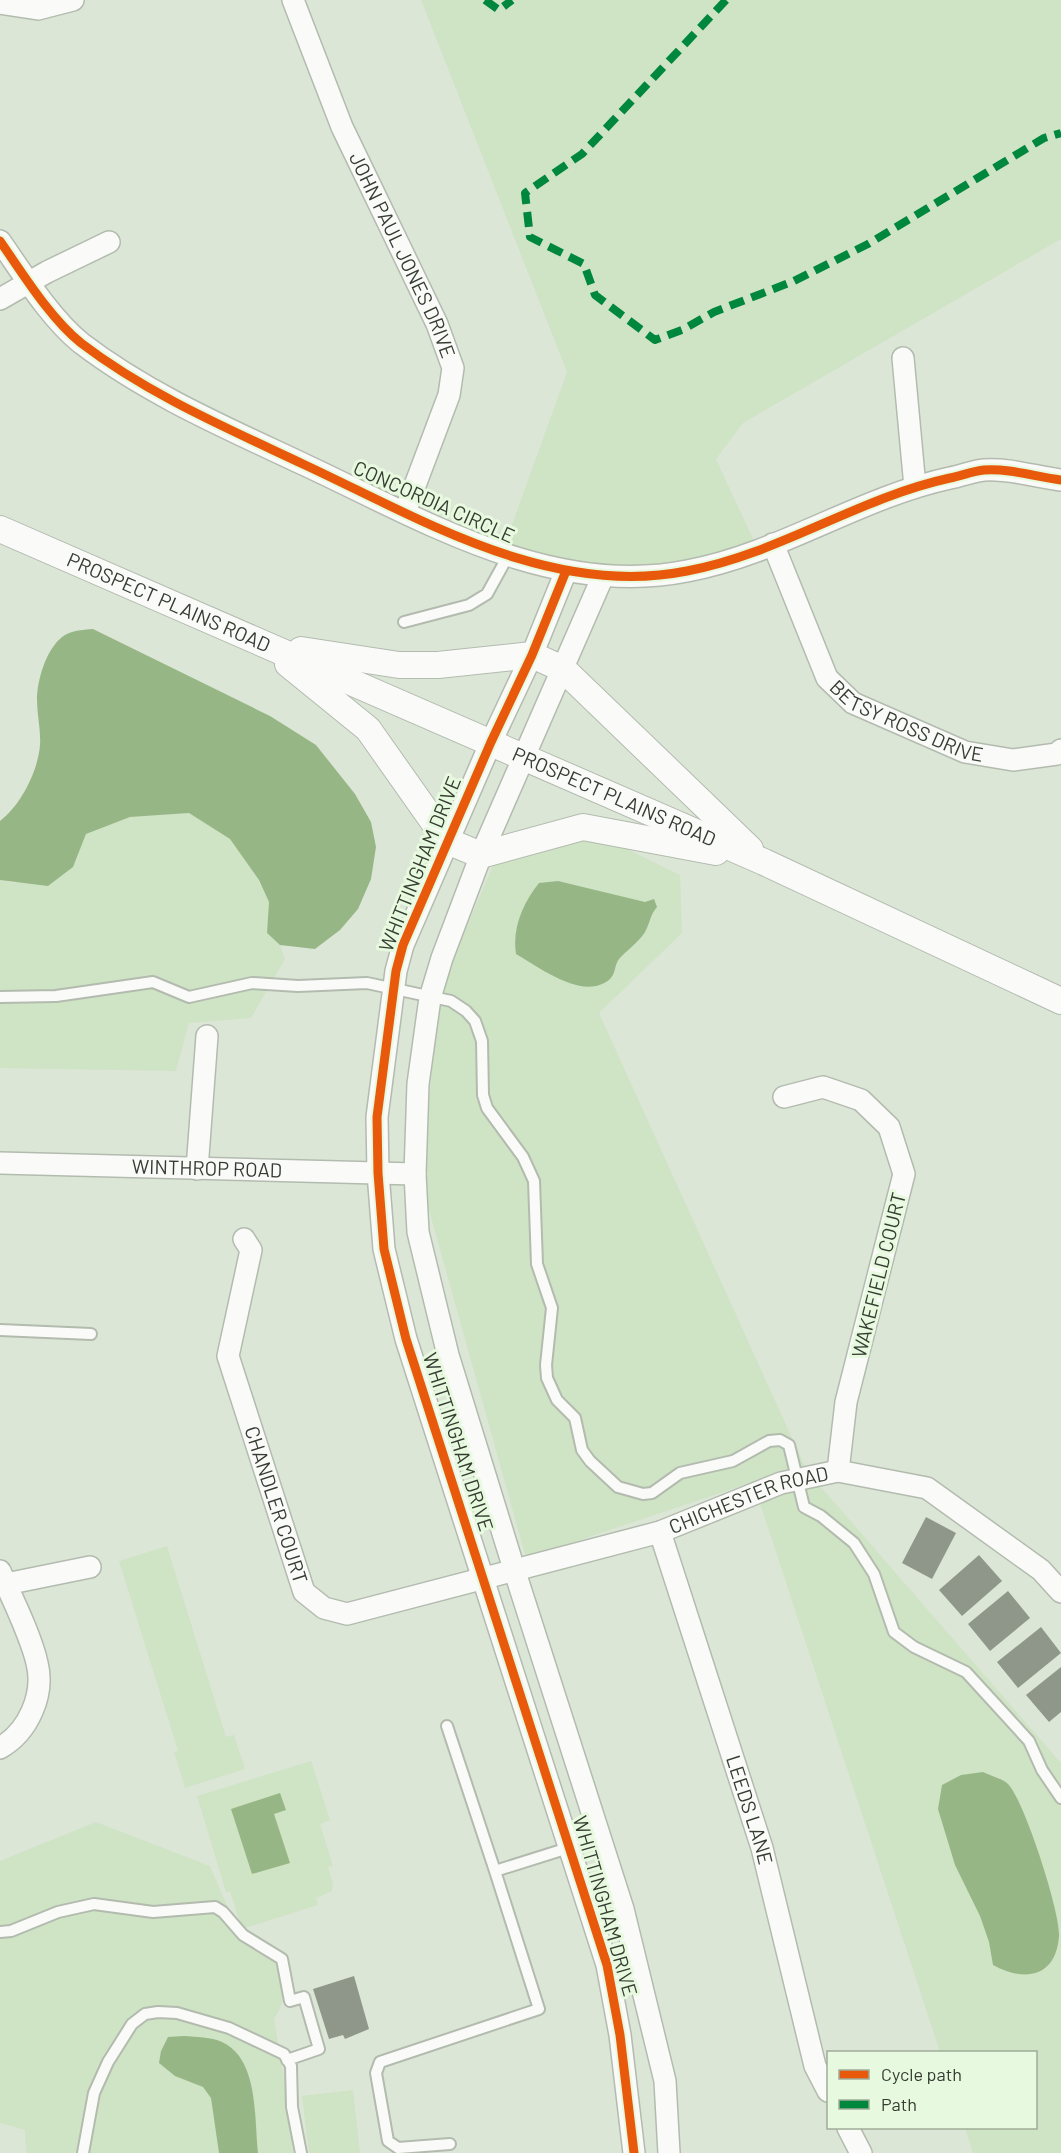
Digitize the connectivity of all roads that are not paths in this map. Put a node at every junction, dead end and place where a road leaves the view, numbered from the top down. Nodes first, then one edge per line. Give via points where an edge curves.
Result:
1 (73, 0) edge
2 (293, 0) edge
3 (0, 3) edge
4 (0, 241) edge
5 (109, 242) dead end
6 (29, 284) junction
7 (0, 299) edge
8 (903, 358) dead end
9 (1061, 480) edge
10 (915, 487) junction
11 (405, 512) junction
12 (0, 529) edge
13 (774, 544) junction
14 (508, 556) junction
15 (566, 571) junction
16 (603, 576) junction
17 (404, 622) dead end
18 (262, 643) junction
19 (532, 654) junction
20 (563, 669) junction
21 (491, 742) junction
22 (1061, 750) edge
23 (523, 757) junction
24 (447, 841) junction
25 (481, 855) junction
26 (764, 862) junction
27 (393, 991) junction
28 (0, 997) edge
29 (430, 998) junction
30 (1061, 1000) edge
31 (207, 1036) dead end
32 (784, 1097) dead end
33 (0, 1163) edge
34 (197, 1169) junction
35 (378, 1173) junction
36 (415, 1174) junction
37 (244, 1239) dead end
38 (0, 1330) edge
39 (91, 1334) dead end
40 (838, 1471) junction
41 (797, 1480) junction
42 (660, 1533) junction
43 (90, 1567) dead end
44 (514, 1569) junction
45 (3, 1577) edge
46 (483, 1578) junction
47 (1061, 1593) edge
48 (447, 1726) dead end
49 (0, 1748) edge
50 (1061, 1798) edge
51 (600, 1838) junction
52 (571, 1847) junction
53 (495, 1871) junction
54 (0, 1932) edge
55 (287, 2060) junction
56 (827, 2089) edge
57 (849, 2129) edge
58 (450, 2144) dead end
59 (82, 2153) edge
60 (302, 2153) edge
61 (633, 2153) edge
62 (669, 2153) edge
63 (861, 2153) edge

1 - 3 street via 38,9
2 - 11 street, JOHN PAUL JONES DRIVE via 342,127 437,324 453,368 449,395
4 - 6 street, CONCORDIA CIRCLE
5 - 6 street
6 - 7 street
6 - 11 street, CONCORDIA CIRCLE via 78,340 127,376
8 - 10 street
9 - 10 street, CONCORDIA CIRCLE via 986,470
10 - 13 street, CONCORDIA CIRCLE
11 - 14 street, CONCORDIA CIRCLE
12 - 18 street, PROSPECT PLAINS ROAD
13 - 16 street, CONCORDIA CIRCLE via 685,572
13 - 22 street, BETSY ROSS DRIVE via 827,678 853,703 965,752 1013,760 1057,754
14 - 15 street, CONCORDIA CIRCLE
14 - 17 lane via 487,594 469,605
15 - 16 street, CONCORDIA CIRCLE
15 - 19 street, WHITTINGHAM DRIVE
16 - 20 street, WHITTINGHAM DRIVE
18 - 19 street via 399,665 438,665
18 - 21 street, PROSPECT PLAINS ROAD
18 - 24 street via 368,729
19 - 20 street
19 - 21 street, WHITTINGHAM DRIVE
20 - 23 street, WHITTINGHAM DRIVE
20 - 26 street
21 - 23 street, PROSPECT PLAINS ROAD
21 - 24 street, WHITTINGHAM DRIVE
23 - 25 street, WHITTINGHAM DRIVE
23 - 26 street, PROSPECT PLAINS ROAD
24 - 25 street
24 - 27 street, WHITTINGHAM DRIVE via 403,945
25 - 26 street via 583,827
25 - 29 street, WHITTINGHAM DRIVE
26 - 30 street, PROSPECT PLAINS ROAD
27 - 28 lane via 367,983 252,983 189,998 153,982 56,996
27 - 29 lane
27 - 35 street, WHITTINGHAM DRIVE via 378,1117
29 - 36 street, WHITTINGHAM DRIVE via 418,1084
29 - 41 lane via 451,1001 475,1021 482,1041 483,1095 487,1108 523,1157 534,1181 537,1264 552,1308 547,1378 557,1400 575,1418 582,1450 590,1461 618,1486 643,1494 652,1493 680,1473 718,1466 769,1441 780,1440 792,1451
31 - 34 street
32 - 40 street, WAKEFIELD COURT via 823,1087 861,1100 889,1127 904,1174 846,1402
33 - 34 street, WINTHROP ROAD
34 - 35 street, WINTHROP ROAD
35 - 36 street, WINTHROP ROAD
35 - 46 street, WHITTINGHAM DRIVE via 384,1249 406,1339
36 - 44 street, WHITTINGHAM DRIVE via 418,1232 448,1355
37 - 46 street, CHANDLER COURT via 251,1250 228,1356 304,1592 324,1608 347,1614
38 - 39 lane
40 - 41 street, CHICHESTER ROAD
40 - 47 street, CHICHESTER ROAD via 927,1488 1041,1570
41 - 42 street, CHICHESTER ROAD
41 - 50 lane via 804,1507 831,1523 864,1557 894,1632 914,1647 966,1672 1029,1741
42 - 44 street, CHICHESTER ROAD
42 - 56 street, LEEDS LANE via 762,1848 815,2066
43 - 45 street
44 - 46 street, CHANDLER COURT
44 - 51 street, WHITTINGHAM DRIVE
45 - 49 street via 38,1664 37,1695 28,1722
46 - 52 street, WHITTINGHAM DRIVE
48 - 53 lane
51 - 52 lane
51 - 62 street, WHITTINGHAM DRIVE via 623,1909 665,2080
52 - 53 lane
52 - 61 street, WHITTINGHAM DRIVE via 607,1965 620,2035
53 - 58 lane via 539,2009 380,2062 376,2073 388,2141 398,2148
54 - 55 lane via 94,1904 153,1912 215,1907 243,1935 282,1959 290,2001 304,1997 319,2049
55 - 59 lane via 284,2054 229,2028 177,2013 145,2014 118,2043 100,2078
55 - 60 lane
57 - 63 street

